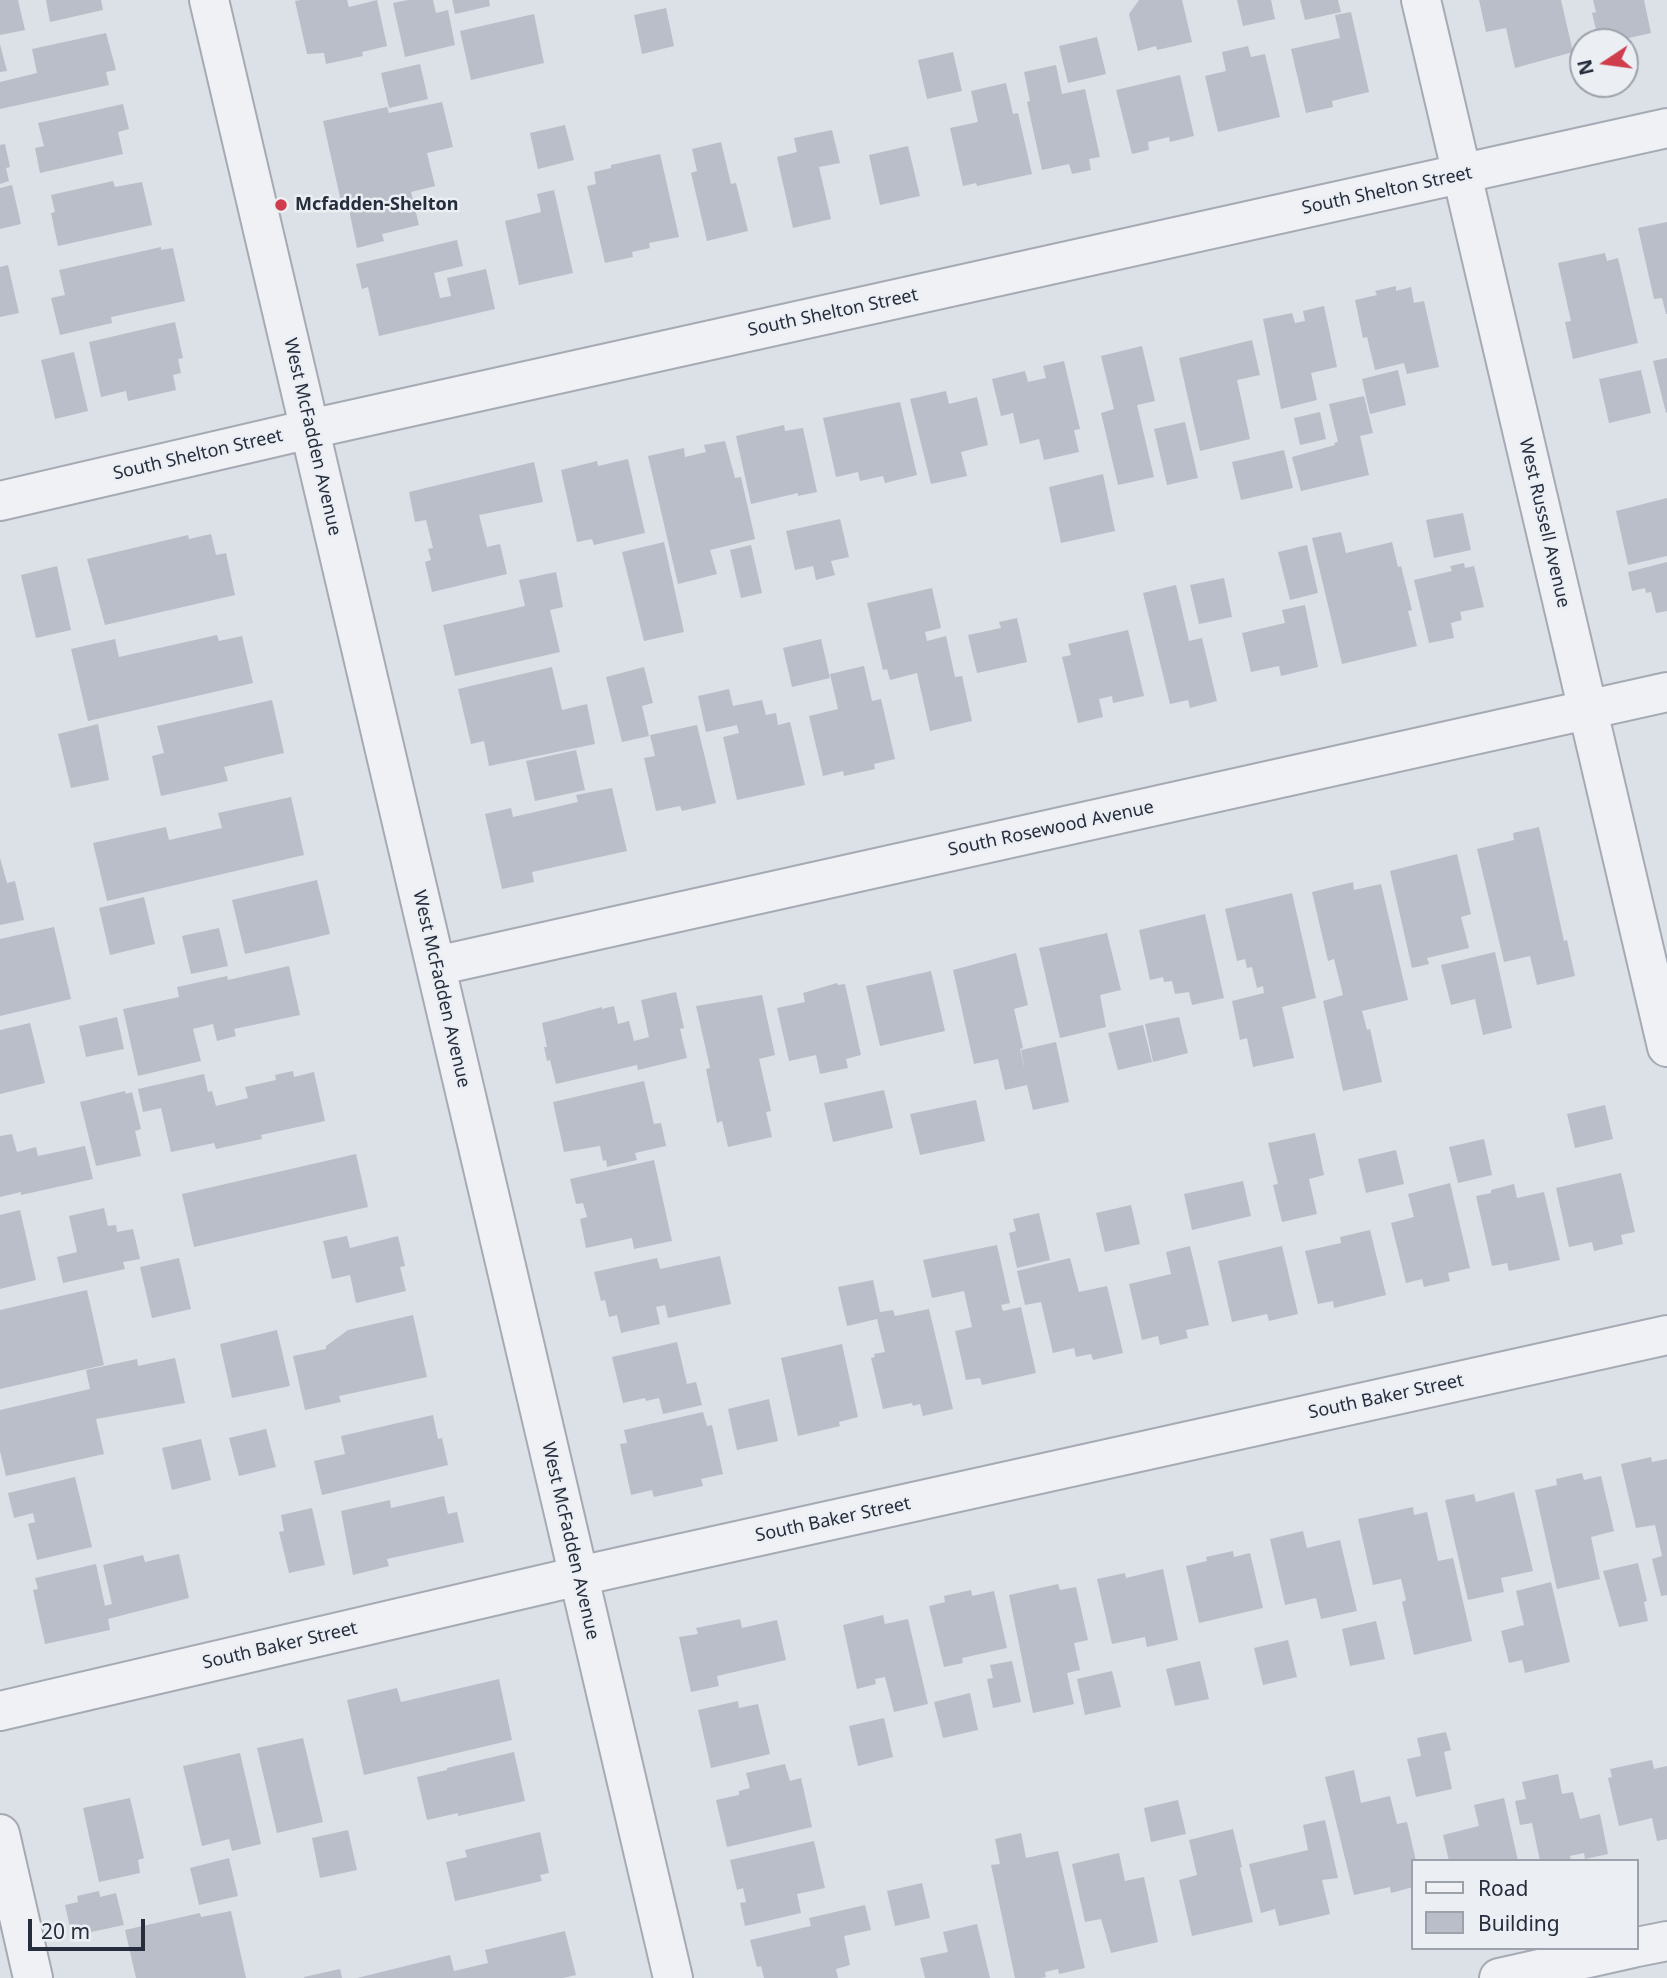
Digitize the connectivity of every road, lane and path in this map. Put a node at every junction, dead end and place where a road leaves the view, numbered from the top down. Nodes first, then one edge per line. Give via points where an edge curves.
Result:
1 (209, 0) edge
2 (1421, 0) edge
3 (1667, 128) edge
4 (1462, 174) junction
5 (310, 429) junction
6 (0, 501) edge
7 (1667, 692) edge
8 (1588, 710) junction
9 (436, 965) junction
10 (1667, 1047) edge
11 (1667, 1335) edge
12 (579, 1576) junction
13 (0, 1712) edge
14 (0, 1834) edge
15 (11, 1937) edge
16 (1667, 1941) edge
17 (1639, 1947) edge
18 (1626, 1950) edge
19 (33, 1978) edge
20 (673, 1978) edge
21 (1499, 1978) edge

1 - 5 street, West McFadden Avenue
2 - 4 street, West Russell Avenue
3 - 4 street, South Shelton Street
4 - 5 street, South Shelton Street
4 - 8 street, West Russell Avenue
5 - 6 street, South Shelton Street
5 - 9 street, West McFadden Avenue
7 - 8 street, South Rosewood Avenue
8 - 9 street, South Rosewood Avenue
8 - 10 street, West Russell Avenue
9 - 12 street, West McFadden Avenue
11 - 12 street, South Baker Street
12 - 13 street, South Baker Street
12 - 20 street, West McFadden Avenue
14 - 15 street
15 - 19 street
16 - 17 street
18 - 21 street

